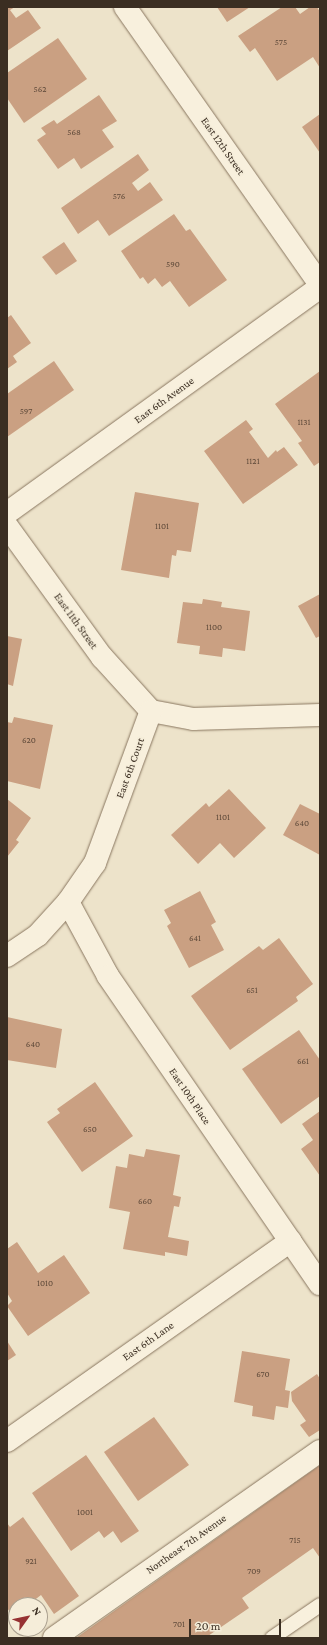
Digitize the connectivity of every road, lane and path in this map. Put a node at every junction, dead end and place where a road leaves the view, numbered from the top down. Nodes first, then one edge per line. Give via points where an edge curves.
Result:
1 (126, 7) edge
2 (320, 286) edge
3 (7, 513) edge
4 (7, 526) edge
5 (151, 711) junction
6 (320, 715) edge
7 (68, 902) junction
8 (7, 956) edge
9 (290, 1241) junction
10 (320, 1284) edge
11 (7, 1441) edge
12 (320, 1451) edge
13 (320, 1605) edge
14 (54, 1638) edge
15 (272, 1638) edge

1 - 2 street, East 12th Street
2 - 3 street, East 6th Avenue
4 - 5 street, East 11th Street via 102,657
5 - 6 street via 193,719
5 - 7 street, East 6th Court via 95,863
7 - 8 street, East 6th Court via 38,935
7 - 9 street, East 10th Place via 108,976
9 - 10 street, East 10th Place
9 - 11 street, East 6th Lane
12 - 14 street, Northeast 7th Avenue
13 - 15 lane

